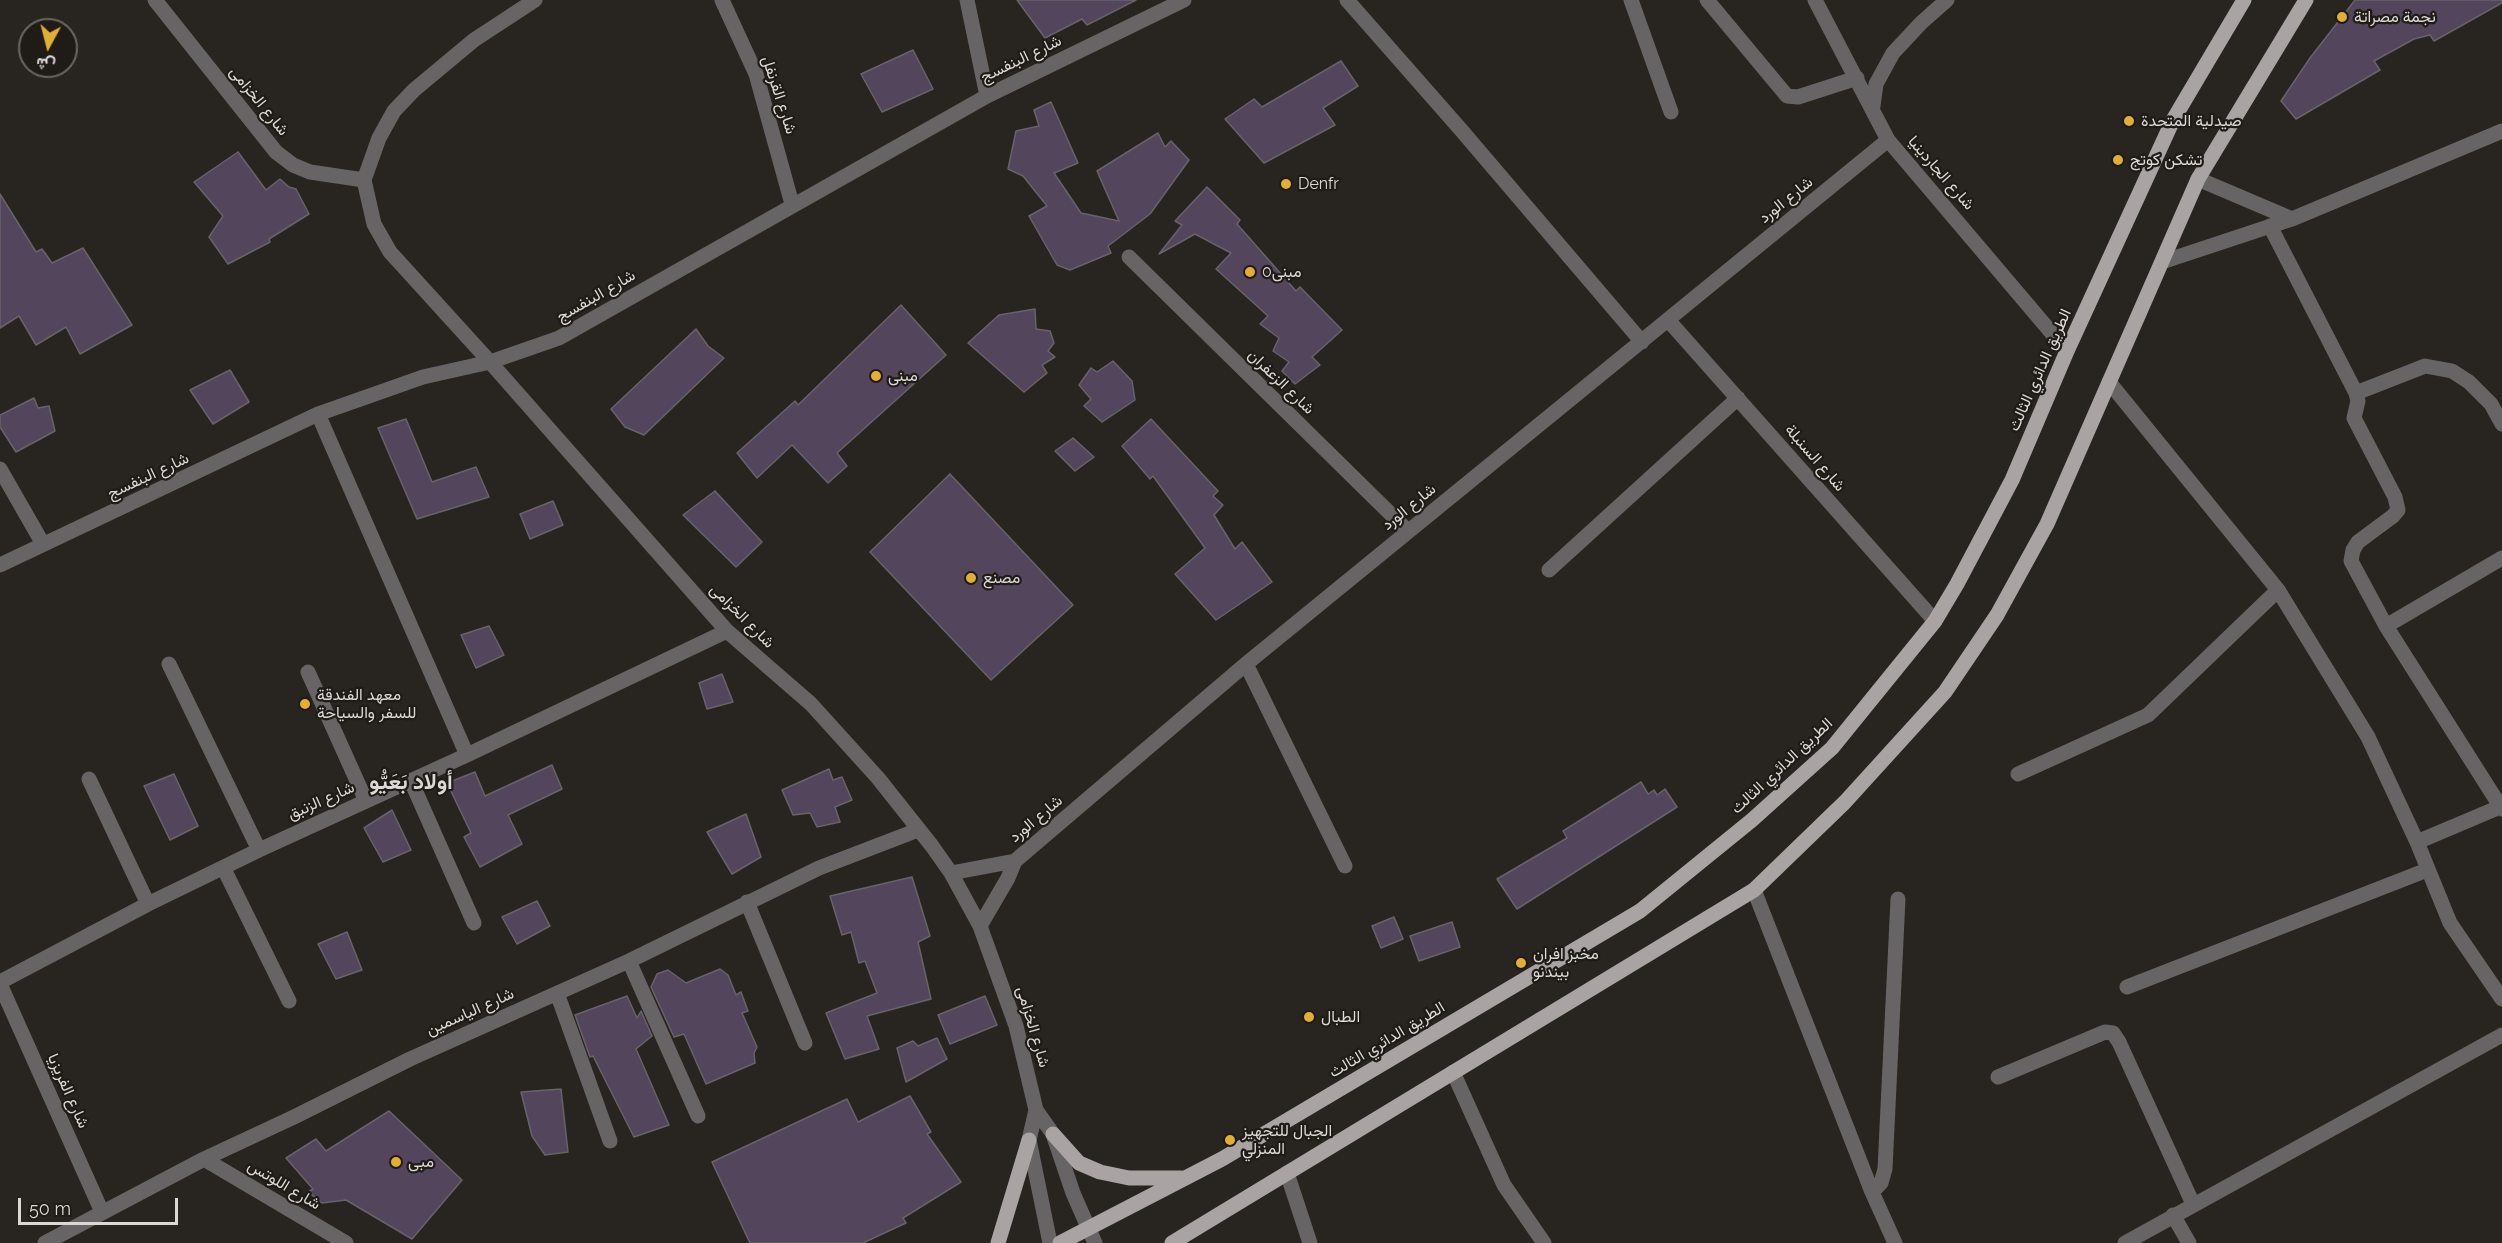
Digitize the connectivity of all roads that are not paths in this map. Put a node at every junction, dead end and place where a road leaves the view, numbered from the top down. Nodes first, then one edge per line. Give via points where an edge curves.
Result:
1 (155, 0) edge
2 (536, 0) edge
3 (722, 0) edge
4 (967, 0) edge
5 (1184, 0) edge
6 (1347, 0) edge
7 (1631, 0) edge
8 (1707, 0) edge
9 (1815, 0) edge
10 (1947, 0) edge
11 (2306, 0) edge
12 (2240, 3) edge
13 (1857, 78) junction
14 (987, 96) junction
15 (1872, 106) junction
16 (1671, 111) dead end
17 (2502, 131) edge
18 (1888, 140) junction
19 (2198, 179) junction
20 (364, 180) junction
21 (792, 204) junction
22 (2292, 219) junction
23 (2271, 226) junction
24 (1129, 257) dead end
25 (2162, 262) junction
26 (1668, 320) junction
27 (1642, 342) junction
28 (2067, 351) junction
29 (490, 362) junction
30 (2109, 382) junction
31 (2356, 393) junction
32 (1738, 398) junction
33 (318, 414) junction
34 (2502, 423) edge
35 (0, 469) edge
36 (1408, 531) junction
37 (43, 544) junction
38 (2502, 558) edge
39 (0, 566) edge
40 (1549, 570) dead end
41 (2278, 590) junction
42 (1935, 621) junction
43 (2386, 626) junction
44 (727, 631) junction
45 (169, 664) dead end
46 (1246, 664) junction
47 (308, 672) dead end
48 (467, 755) junction
49 (2018, 774) dead end
50 (89, 780) dead end
51 (411, 781) junction
52 (366, 801) junction
53 (2501, 808) edge
54 (918, 830) junction
55 (2417, 842) junction
56 (259, 850) junction
57 (1015, 861) junction
58 (1345, 866) dead end
59 (224, 869) junction
60 (2427, 870) junction
61 (951, 873) junction
62 (1754, 890) junction
63 (1898, 899) dead end
64 (747, 902) junction
65 (148, 904) junction
66 (474, 922) dead end
67 (980, 926) junction
68 (629, 961) junction
69 (0, 983) edge
70 (2127, 987) dead end
71 (557, 993) junction
72 (2502, 999) edge
73 (289, 1001) dead end
74 (2502, 1035) edge
75 (805, 1043) dead end
76 (1453, 1072) junction
77 (1998, 1077) dead end
78 (1036, 1110) junction
79 (698, 1116) dead end
80 (1053, 1134) junction
81 (1029, 1140) junction
82 (610, 1141) dead end
83 (204, 1159) junction
84 (1287, 1173) junction
85 (1184, 1178) junction
86 (1872, 1192) junction
87 (2193, 1204) junction
88 (102, 1212) junction
89 (2174, 1215) junction
90 (1201, 1225) junction
91 (1092, 1236) edge
92 (45, 1243) edge
93 (346, 1243) edge
94 (998, 1243) edge
95 (1050, 1243) edge
96 (1060, 1243) edge
97 (1172, 1243) edge
98 (1182, 1243) edge
99 (1310, 1243) edge
100 (1544, 1243) edge
101 (1895, 1243) edge
102 (2125, 1243) edge
103 (2189, 1243) edge

1 - 20 street, شارع الخزامى via 276,152 310,172
2 - 20 street via 474,40 414,90 394,111 379,138
3 - 21 street, شارع القرنفل via 756,74
4 - 14 street
5 - 14 street, شارع البنفسج
6 - 27 street
7 - 16 street
8 - 13 street via 1787,96 1798,97
9 - 13 street, شارع الجاردينيا
10 - 15 street via 1893,53 1876,84
11 - 19 main road
12 - 28 main road, الطريق الدائري الثالث via 2174,120
13 - 15 street, شارع الجاردينيا
14 - 21 street, شارع البنفسج
15 - 18 street, شارع الجاردينيا
17 - 22 street
18 - 26 street, شارع الورد
18 - 28 street, شارع الجاردينيا
19 - 22 street
19 - 25 main road
20 - 29 street, شارع الخزامى via 374,224 390,252
21 - 29 street, شارع البنفسج via 559,338
22 - 23 street
23 - 25 street
23 - 31 street
24 - 36 street, شارع الزعفران
25 - 30 main road
26 - 27 street, شارع الورد
26 - 32 street, شارع السنبلة
27 - 36 street, شارع الورد
28 - 42 main road, الطريق الدائري الثالث via 2012,480
29 - 33 street, شارع البنفسج via 423,377
29 - 44 street, شارع الخزامى
30 - 41 street
30 - 62 main road via 2047,524 1997,615 1945,692 1845,802
31 - 34 street via 2425,366 2443,369 2469,382 2491,404
31 - 43 street via 2354,418 2398,510 2358,542 2351,561
32 - 40 street
32 - 42 street, شارع السنبلة
33 - 37 street, شارع البنفسج
33 - 48 street
35 - 37 street
36 - 46 street, شارع الورد
37 - 39 street, شارع البنفسج
38 - 43 street
41 - 49 street via 2148,715
41 - 55 street via 2368,737
42 - 85 main road, الطريق الدائري الثالث via 1832,748 1752,820 1640,910 1222,1160
43 - 53 street
44 - 48 street, شارع الزنبق
44 - 54 street, شارع الخزامى via 811,704 878,778
45 - 56 street
46 - 57 street, شارع الورد
46 - 58 street
47 - 52 street
48 - 51 street, شارع الزنبق
50 - 65 street
51 - 52 street, شارع الزنبق
51 - 66 street
52 - 56 street, شارع الزنبق
53 - 55 street
54 - 61 street, شارع الخزامى
54 - 64 street, شارع الياسمين via 819,868
55 - 60 street
56 - 59 street, شارع الزنبق
57 - 61 street
57 - 67 street, شارع الورد
59 - 65 street, شارع الزنبق
59 - 73 street
60 - 70 street
60 - 72 street via 2450,923
61 - 67 street, شارع الخزامى
62 - 76 main road
62 - 86 street
63 - 86 street via 1885,1169 1881,1184
64 - 68 street, شارع الياسمين
64 - 75 street
65 - 69 street, شارع الزنبق
67 - 78 street, شارع الخزامى via 1009,1004
68 - 71 street, شارع الياسمين
68 - 79 street
69 - 88 street, شارع الفريزيا
71 - 82 street
71 - 83 street, شارع الياسمين
74 - 87 street
76 - 84 main road
76 - 100 street via 1504,1185
77 - 87 street via 2105,1032 2113,1034
78 - 80 street
78 - 81 street
80 - 85 main road via 1079,1163 1100,1172 1129,1178
80 - 91 street
81 - 94 main road
81 - 95 street
83 - 88 street, شارع الياسمين
83 - 93 street, شارع اللوتس
84 - 90 main road
84 - 99 street
85 - 91 main road, الطريق الدائري الثالث
86 - 101 street
87 - 89 street
88 - 92 street, شارع الياسمين
89 - 102 street
89 - 103 street
90 - 97 main road
90 - 98 main road
91 - 96 main road, الطريق الدائري الثالث

